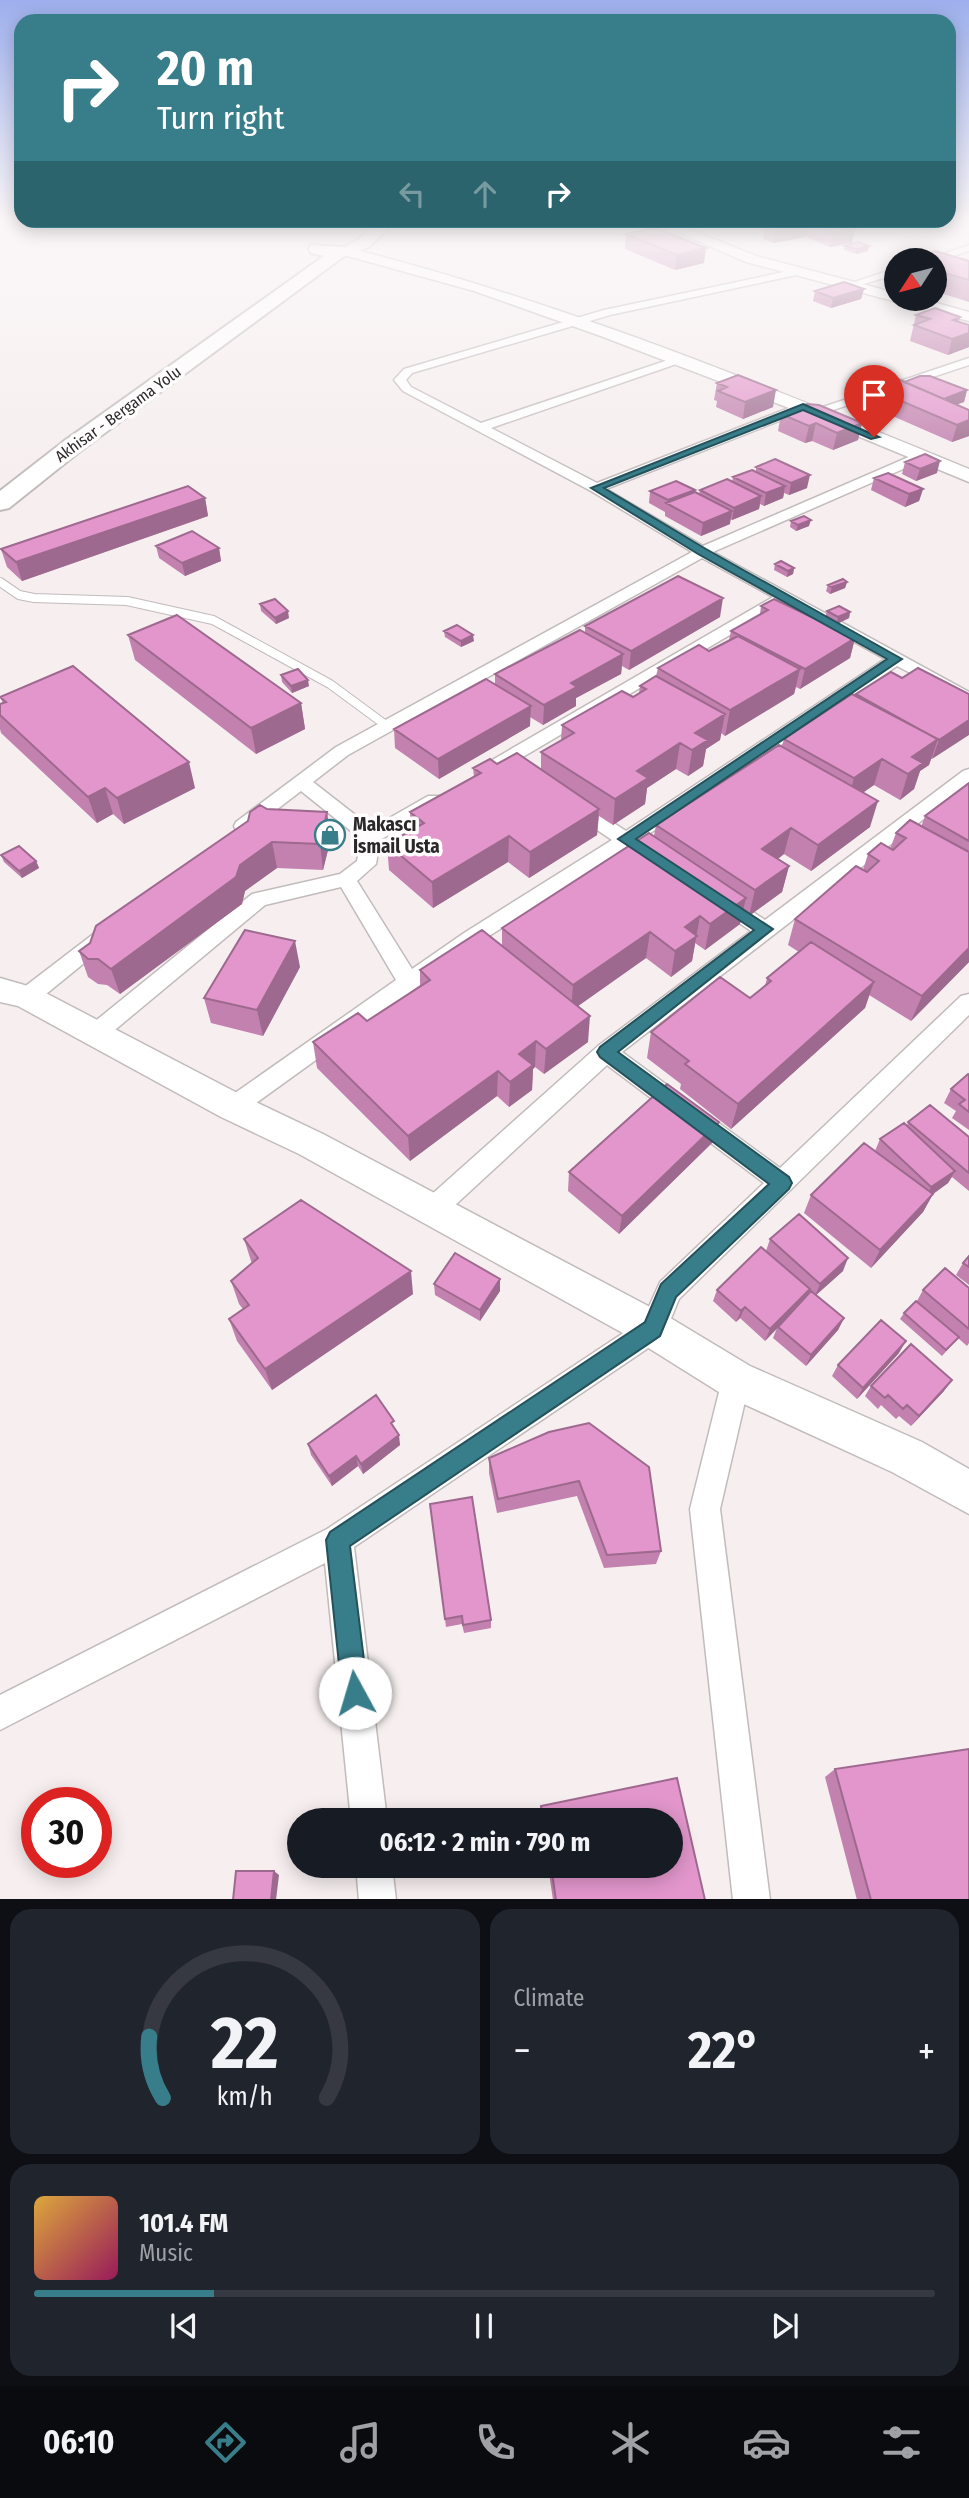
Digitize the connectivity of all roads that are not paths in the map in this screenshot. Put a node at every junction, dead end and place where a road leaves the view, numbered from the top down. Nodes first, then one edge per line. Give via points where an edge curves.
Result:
1 (225, 311) edge
2 (265, 311) edge
3 (543, 311) edge
4 (576, 311) edge
5 (616, 311) edge
6 (947, 311) edge
7 (591, 316) junction
8 (969, 317) edge
9 (575, 322) junction
10 (678, 360) junction
11 (969, 361) edge
12 (803, 407) junction
13 (829, 407) junction
14 (479, 428) junction
15 (922, 456) junction
16 (969, 465) edge
17 (969, 476) edge
18 (0, 478) edge
19 (596, 488) junction
20 (0, 503) edge
21 (702, 552) junction
22 (0, 582) edge
23 (783, 597) junction
24 (896, 659) junction
25 (969, 699) edge
26 (387, 726) junction
27 (504, 761) junction
28 (480, 775) edge
29 (526, 775) edge
30 (969, 775) edge
31 (300, 781) junction
32 (456, 789) edge
33 (559, 797) edge
34 (234, 833) edge
35 (372, 836) junction
36 (626, 839) junction
37 (649, 855) edge
38 (346, 879) junction
39 (707, 892) edge
40 (114, 928) edge
41 (765, 929) junction
42 (409, 983) junction
43 (13, 994) edge
44 (969, 1002) edge
45 (96, 1032) junction
46 (606, 1052) junction
47 (233, 1107) junction
48 (782, 1183) junction
49 (431, 1211) junction
50 (653, 1329) junction
51 (736, 1380) junction
52 (969, 1493) edge
53 (338, 1540) junction
54 (0, 1713) edge
55 (368, 1808) edge
56 (375, 1878) edge
57 (378, 1899) edge
58 (752, 1899) edge

1 - 18 highway, Akhisar - Bergama Yolu
2 - 20 highway, Akhisar - Bergama Yolu via 71,447
3 - 9 main road
4 - 7 main road
5 - 7 street
6 - 8 main road
7 - 9 street
7 - 13 main road
9 - 10 main road
9 - 14 street via 408,371 400,380 407,389
10 - 12 main road
10 - 14 street
11 - 13 street
12 - 15 main road
12 - 19 street
13 - 16 main road
14 - 19 street
15 - 17 main road
15 - 21 street
19 - 21 street
21 - 23 street
21 - 26 street
22 - 26 lane via 19,595 34,598 127,601 213,620 330,684
23 - 24 street
23 - 27 street
24 - 25 street
24 - 36 street
26 - 31 street
27 - 28 street
27 - 29 street
30 - 41 street
31 - 34 street
31 - 35 street
32 - 35 street
33 - 36 street
35 - 38 street via 366,864
36 - 37 street
36 - 42 street
38 - 42 street
38 - 45 street via 259,899
39 - 41 street
40 - 43 street
41 - 46 street
42 - 47 street
43 - 45 main road
44 - 48 street
45 - 47 main road
46 - 48 street
46 - 49 street
47 - 49 main road via 311,1144
48 - 50 street via 668,1291
49 - 50 main road
50 - 51 main road
50 - 53 street
51 - 52 main road via 907,1457
51 - 58 street via 705,1509
53 - 54 street
53 - 55 street
56 - 57 street

